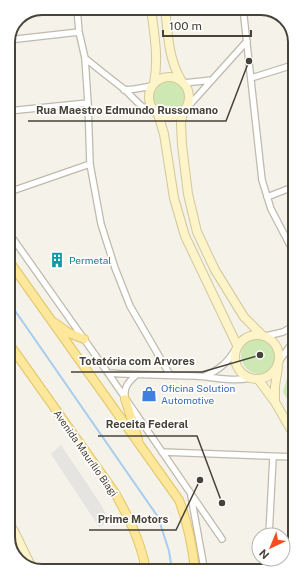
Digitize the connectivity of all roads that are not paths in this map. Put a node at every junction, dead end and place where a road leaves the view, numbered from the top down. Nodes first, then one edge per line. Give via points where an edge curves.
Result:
1 (78, 15) edge
2 (152, 15) edge
3 (166, 15) edge
4 (244, 15) edge
5 (79, 32) junction
6 (15, 39) edge
7 (246, 41) junction
8 (85, 58) junction
9 (288, 67) edge
10 (250, 78) junction
11 (212, 80) junction
12 (182, 81) junction
13 (153, 85) junction
14 (124, 90) junction
15 (88, 103) junction
16 (15, 110) edge
17 (184, 111) junction
18 (157, 113) junction
19 (90, 164) junction
20 (288, 189) edge
21 (15, 190) edge
22 (267, 197) junction
23 (197, 232) junction
24 (185, 236) junction
25 (15, 241) edge
26 (288, 243) edge
27 (15, 270) edge
28 (49, 318) junction
29 (288, 329) edge
30 (264, 335) junction
31 (84, 339) junction
32 (236, 347) junction
33 (288, 350) edge
34 (15, 352) edge
35 (279, 363) junction
36 (108, 373) junction
37 (136, 375) junction
38 (170, 375) junction
39 (204, 377) junction
40 (254, 379) junction
41 (125, 399) junction
42 (275, 402) junction
43 (288, 425) edge
44 (140, 447) junction
45 (162, 452) junction
46 (273, 457) junction
47 (288, 457) edge
48 (190, 493) junction
49 (269, 527) edge
50 (15, 532) edge
51 (222, 539) dead end
52 (28, 560) edge
53 (145, 564) edge
54 (194, 564) edge
55 (203, 564) edge

1 - 5 street
2 - 13 street via 157,59
3 - 12 street via 171,56 174,68
4 - 7 street
5 - 6 street
5 - 8 street
7 - 10 street
7 - 11 street
8 - 14 street
8 - 15 street
9 - 10 street
10 - 22 street via 262,180
11 - 12 street
11 - 17 street
12 - 13 street via 166,76
12 - 17 street via 189,90 190,97
13 - 14 street
13 - 18 street via 148,96
14 - 18 street via 147,110
15 - 16 street
15 - 19 street
17 - 18 street via 175,117 166,118
17 - 23 street via 181,123 182,145 188,194
18 - 24 street via 164,134 174,198
19 - 21 street
19 - 38 street via 101,224 115,268 130,306
20 - 22 street
22 - 26 street
23 - 24 street
23 - 30 street via 215,270 244,317
24 - 32 street
25 - 31 street
27 - 28 main road
28 - 31 main road via 69,333
28 - 44 main road
29 - 30 street
30 - 32 street via 246,337
30 - 35 street via 277,346
31 - 36 street
32 - 39 street via 222,367
32 - 40 street via 235,364 244,375
33 - 35 street
34 - 53 main road, Avenida Maurílio Biagi via 115,494 139,540
35 - 40 street via 270,375
35 - 42 street
36 - 37 street
36 - 41 street
37 - 38 street
37 - 41 street via 126,385
38 - 39 street
39 - 40 street
40 - 42 street
41 - 44 main road
41 - 45 street
42 - 43 street
44 - 54 main road via 179,500 188,526
45 - 46 street
45 - 48 street
46 - 47 street
46 - 49 street
48 - 51 street
48 - 55 street
50 - 52 street

